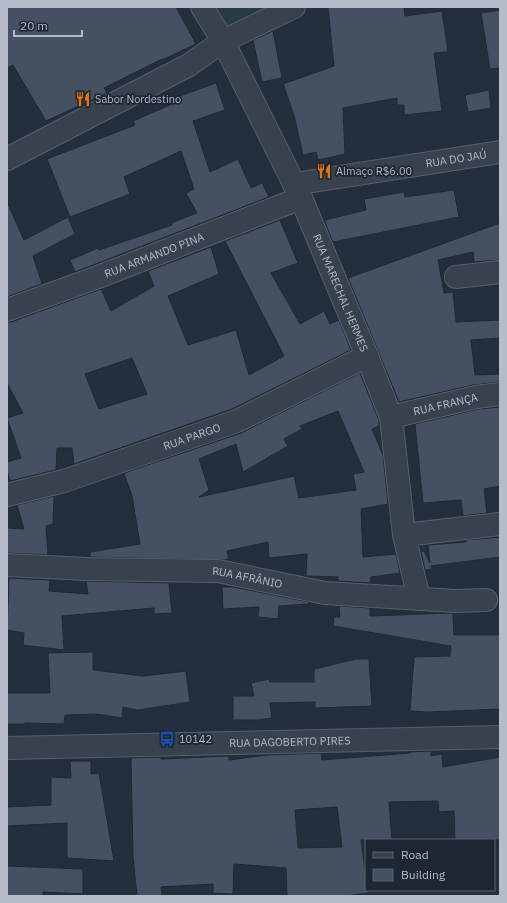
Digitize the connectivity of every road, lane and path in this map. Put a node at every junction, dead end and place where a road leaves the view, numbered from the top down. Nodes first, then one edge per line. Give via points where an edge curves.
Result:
1 (202, 7) edge
2 (294, 7) edge
3 (223, 41) junction
4 (500, 152) edge
5 (7, 159) edge
6 (297, 191) junction
7 (500, 272) edge
8 (456, 277) dead end
9 (7, 310) edge
10 (367, 356) junction
11 (500, 394) edge
12 (391, 417) junction
13 (7, 495) edge
14 (500, 524) edge
15 (404, 535) junction
16 (7, 565) edge
17 (419, 599) junction
18 (486, 600) dead end
19 (500, 737) edge
20 (7, 748) edge

1 - 3 street, RUA MARECHAL HERMES
2 - 3 street
3 - 5 street via 189,65
3 - 6 street, RUA MARECHAL HERMES
4 - 6 street, RUA DO JAÚ
6 - 9 street, RUA ARMANDO PINA via 98,277
6 - 10 street, RUA MARECHAL HERMES
7 - 8 street
10 - 12 street, RUA MARECHAL HERMES
10 - 13 street, RUA PARGO via 237,421 64,481
11 - 12 street, RUA FRANÇA via 476,397
12 - 15 street, RUA MARECHAL HERMES
14 - 15 street
15 - 17 street, RUA MARECHAL HERMES
16 - 17 street, RUA AFRÂNIO via 218,571 325,593
17 - 18 street, RUA AFRÂNIO
19 - 20 street, RUA DAGOBERTO PIRES

